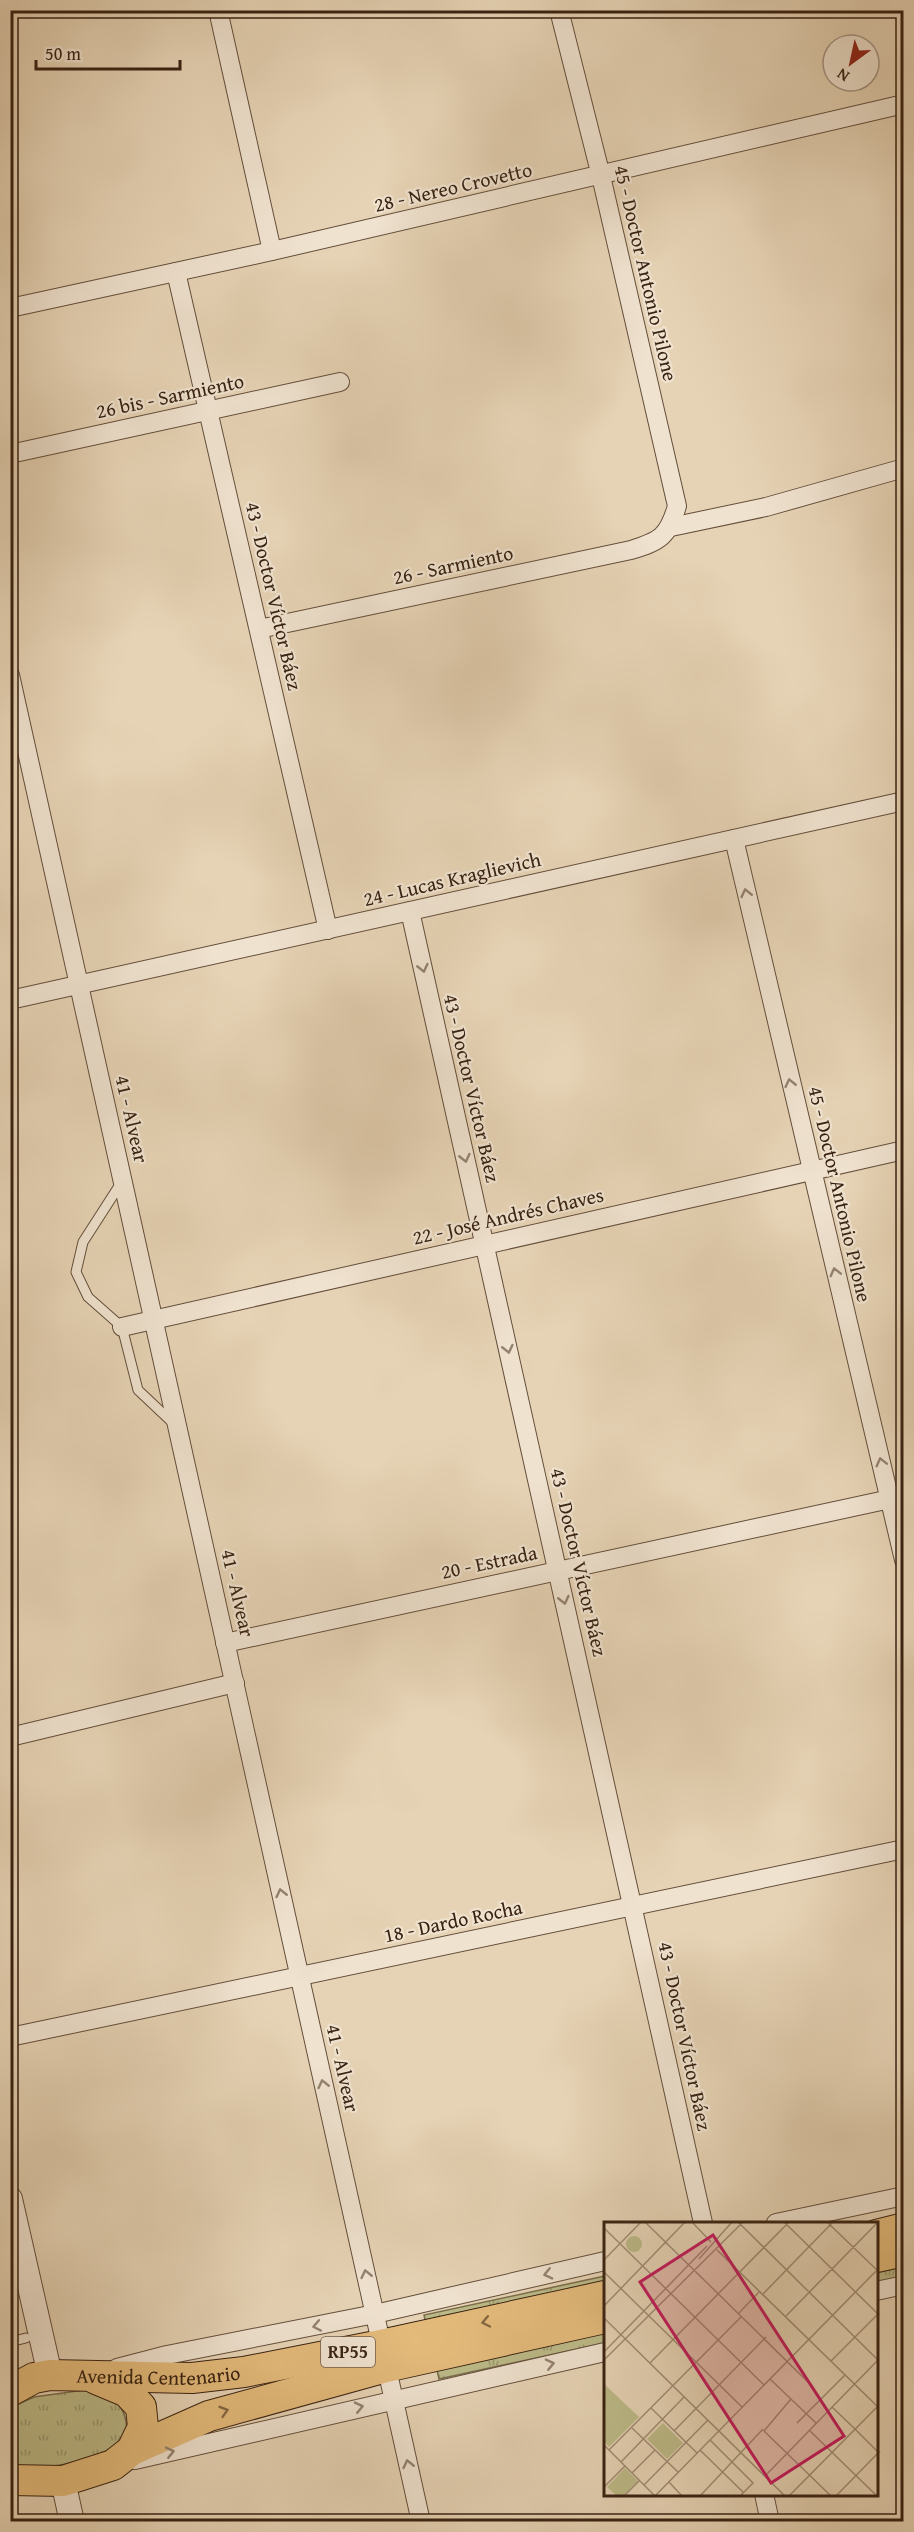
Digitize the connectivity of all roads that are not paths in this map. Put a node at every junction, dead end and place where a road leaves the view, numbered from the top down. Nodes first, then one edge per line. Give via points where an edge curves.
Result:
1 (218, 10) edge
2 (559, 10) edge
3 (903, 104) edge
4 (601, 176) junction
5 (272, 251) junction
6 (176, 272) junction
7 (10, 308) edge
8 (340, 382) dead end
9 (208, 411) junction
10 (10, 454) edge
11 (903, 468) edge
12 (671, 527) junction
13 (259, 629) junction
14 (10, 675) edge
15 (903, 801) edge
16 (734, 839) junction
17 (410, 911) junction
18 (328, 930) junction
19 (79, 985) junction
20 (10, 1000) edge
21 (903, 1150) edge
22 (811, 1172) junction
23 (123, 1180) junction
24 (484, 1244) junction
25 (154, 1320) junction
26 (122, 1327) junction
27 (178, 1428) junction
28 (897, 1497) edge
29 (903, 1560) edge
30 (557, 1570) junction
31 (225, 1642) junction
32 (235, 1683) junction
33 (10, 1737) edge
34 (903, 1848) edge
35 (633, 1907) junction
36 (299, 1975) junction
37 (10, 2037) edge
38 (903, 2196) edge
39 (10, 2199) edge
40 (703, 2222) edge
41 (781, 2222) edge
42 (903, 2228) edge
43 (878, 2234) edge
44 (903, 2251) edge
45 (878, 2257) edge
46 (604, 2261) edge
47 (10, 2268) edge
48 (903, 2285) edge
49 (878, 2291) edge
50 (604, 2296) edge
51 (375, 2314) junction
52 (604, 2318) edge
53 (18, 2340) edge
54 (604, 2352) edge
55 (384, 2356) junction
56 (87, 2375) junction
57 (32, 2381) edge
58 (393, 2399) junction
59 (122, 2458) junction
60 (10, 2480) edge
61 (63, 2481) junction
62 (764, 2496) edge
63 (72, 2522) edge
64 (421, 2522) edge
65 (770, 2522) edge

1 - 5 street
2 - 4 street, 45 - Doctor Antonio Pilone
3 - 4 street, 28 - Nereo Crovetto
4 - 5 street, 28 - Nereo Crovetto
4 - 12 street, 45 - Doctor Antonio Pilone via 677,506
5 - 6 street, 28 - Nereo Crovetto
6 - 7 street, 28 - Nereo Crovetto
6 - 9 street, 43 - Doctor Víctor Báez
8 - 9 street, 26 bis - Sarmiento
9 - 10 street, 26 bis - Sarmiento
9 - 13 street, 43 - Doctor Víctor Báez
11 - 12 street via 766,507
12 - 13 street, 26 - Sarmiento via 657,542 631,550
13 - 18 street, 43 - Doctor Víctor Báez
14 - 19 street, 41 - Alvear
15 - 16 street, 24 - Lucas Kraglievich
16 - 17 street, 24 - Lucas Kraglievich
22 -> 16 street, 45 - Doctor Antonio Pilone
17 - 18 street, 24 - Lucas Kraglievich
17 -> 24 street, 43 - Doctor Víctor Báez
18 - 19 street, 24 - Lucas Kraglievich
19 - 20 street, 24 - Lucas Kraglievich
19 - 23 street, 41 - Alvear
21 - 22 street, 22 - José Andrés Chaves
22 - 24 street, 22 - José Andrés Chaves
28 -> 22 street, 45 - Doctor Antonio Pilone
23 - 25 street, 41 - Alvear
23 - 26 lane via 83,1242 76,1272 88,1297
24 - 25 street, 22 - José Andrés Chaves
24 -> 30 street, 43 - Doctor Víctor Báez
25 - 26 street, 22 - José Andrés Chaves
25 - 27 street, 41 - Alvear
26 - 27 lane via 138,1390
27 - 31 street, 41 - Alvear
28 - 29 street, 45 - Doctor Antonio Pilone
28 - 30 street, 20 - Estrada
30 - 31 street, 20 - Estrada
30 -> 35 street, 43 - Doctor Víctor Báez
31 - 32 street, 41 - Alvear
32 - 33 street
36 -> 32 street, 41 - Alvear
34 - 35 street, 18 - Dardo Rocha
35 - 36 street, 18 - Dardo Rocha
35 - 40 street, 43 - Doctor Víctor Báez
36 - 37 street, 18 - Dardo Rocha
51 -> 36 street, 41 - Alvear
38 - 41 street
39 - 57 street
42 - 43 main road
44 - 45 main road
46 -> 51 street, Avenida Centenario
47 - 53 street
48 - 49 street
50 -> 55 main road, Avenida Centenario / RP55
51 - 55 street, 41 - Alvear
51 -> 56 street, Avenida Centenario
52 - 55 main road, Avenida Centenario / RP55
53 - 57 street
58 -> 54 street
55 - 56 main road, Avenida Centenario / RP55 via 202,2377
55 - 58 street, 41 - Alvear
59 -> 55 main road, Avenida Centenario / RP55 via 209,2416
56 - 57 main road, RP55
56 - 59 main road via 127,2392 141,2407 143,2427
59 -> 58 street
64 -> 58 street, 41 - Alvear
59 - 61 main road, RP55
60 - 61 main road, RP55
61 - 63 street
62 - 65 street

